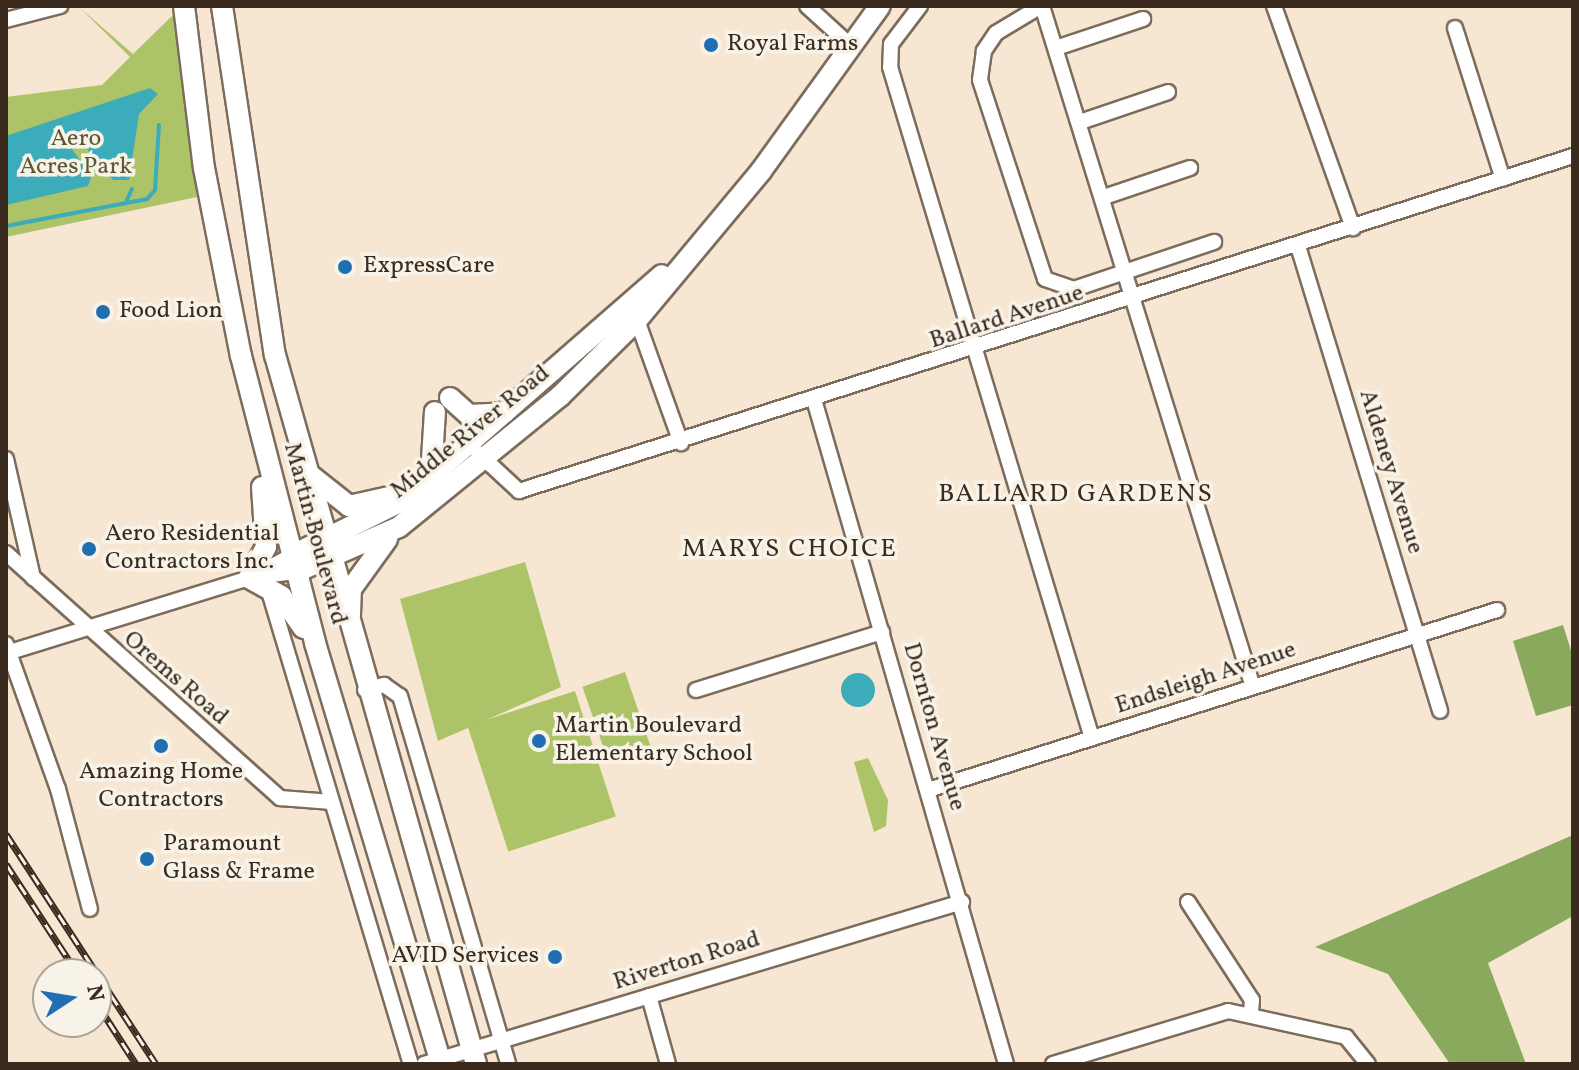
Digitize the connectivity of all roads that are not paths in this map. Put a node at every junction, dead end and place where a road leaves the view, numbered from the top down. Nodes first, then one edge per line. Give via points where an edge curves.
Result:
1 (60, 6) edge
2 (184, 6) edge
3 (222, 6) edge
4 (807, 6) edge
5 (880, 6) edge
6 (920, 6) edge
7 (1042, 6) edge
8 (1274, 6) edge
9 (1143, 19) dead end
10 (6, 20) edge
11 (1455, 28) dead end
12 (852, 47) junction
13 (1056, 48) junction
14 (1168, 92) dead end
15 (1080, 122) junction
16 (1573, 156) edge
17 (1190, 168) dead end
18 (1503, 179) junction
19 (1104, 197) junction
20 (1353, 228) junction
21 (1214, 242) dead end
22 (1298, 246) junction
23 (681, 260) junction
24 (1128, 271) junction
25 (1136, 299) junction
26 (637, 320) junction
27 (978, 350) junction
28 (241, 356) junction
29 (815, 403) junction
30 (504, 413) junction
31 (681, 443) junction
32 (477, 451) junction
33 (6, 459) edge
34 (305, 471) junction
35 (431, 475) junction
36 (9, 489) edge
37 (399, 527) junction
38 (326, 550) junction
39 (6, 553) edge
40 (294, 564) junction
41 (33, 578) junction
42 (258, 583) junction
43 (1497, 610) dead end
44 (84, 629) junction
45 (882, 632) junction
46 (349, 635) junction
47 (1417, 635) junction
48 (315, 643) junction
49 (8, 648) edge
50 (1253, 687) junction
51 (375, 688) junction
52 (696, 690) dead end
53 (1440, 711) dead end
54 (1092, 738) junction
55 (928, 790) junction
56 (332, 802) junction
57 (962, 902) junction
58 (1188, 902) dead end
59 (90, 909) dead end
60 (649, 996) junction
61 (1251, 1012) junction
62 (503, 1040) junction
63 (474, 1057) edge
64 (435, 1062) edge
65 (411, 1064) edge
66 (508, 1064) edge
67 (668, 1064) edge
68 (1006, 1064) edge
69 (1053, 1064) edge
70 (1368, 1064) edge

1 - 10 street
2 - 28 main road, Martin Boulevard via 204,168
3 - 34 main road, Martin Boulevard via 260,289
4 - 12 street
5 - 12 main road, Middle River Road
6 - 27 street via 891,44 890,67
7 - 13 street
7 - 24 street via 996,33 984,51 980,80 1035,258 1045,279 1064,291
8 - 20 street
9 - 13 street
11 - 18 street
12 - 23 main road, Middle River Road via 761,171
13 - 15 street
14 - 15 street
15 - 19 street
16 - 18 street, Ballard Avenue
17 - 19 street
18 - 20 street, Ballard Avenue
19 - 24 street
20 - 22 street, Ballard Avenue
21 - 24 street
22 - 25 street, Ballard Avenue
22 - 47 street, Aldeney Avenue
23 - 26 main road, Middle River Road
23 - 30 main road, Middle River Road
24 - 25 street
25 - 27 street, Ballard Avenue
25 - 50 street
26 - 31 street
26 - 32 main road, Middle River Road
27 - 29 street, Ballard Avenue
27 - 54 street
28 - 40 main road, Martin Boulevard
28 - 42 main road via 267,525
29 - 31 street, Ballard Avenue
29 - 45 street, Dornton Avenue
30 - 32 main road, Middle River Road
30 - 35 main road via 469,415 443,405
31 - 32 street, Ballard Avenue via 519,491
32 - 35 main road, Middle River Road
32 - 37 main road, Middle River Road
33 - 36 street
34 - 35 main road via 349,506 384,500
34 - 38 main road, Martin Boulevard
35 - 38 main road, Middle River Road
36 - 41 street
37 - 38 main road, Middle River Road
37 - 46 main road via 351,589
38 - 40 main road, Middle River Road
38 - 46 main road, Martin Boulevard
39 - 41 street, Orems Road
40 - 42 street, Middle River Road
40 - 48 main road, Martin Boulevard
41 - 44 street, Orems Road
42 - 44 street, Middle River Road
42 - 48 main road
42 - 56 street
43 - 47 street, Endsleigh Avenue
44 - 49 street, Middle River Road
44 - 56 street, Orems Road via 280,798
45 - 52 street
45 - 55 street, Dornton Avenue
46 - 51 main road, Martin Boulevard
47 - 50 street, Endsleigh Avenue
47 - 53 street, Aldeney Avenue
48 - 64 main road, Martin Boulevard
49 - 59 street
50 - 54 street, Endsleigh Avenue
51 - 62 street, Martin Boulevard via 400,696
51 - 63 main road, Martin Boulevard
54 - 55 street, Endsleigh Avenue
55 - 57 street, Dornton Avenue
56 - 65 street
57 - 60 street, Riverton Road
57 - 68 street, Dornton Avenue
58 - 61 street via 1252,1000
60 - 62 street, Riverton Road
60 - 67 street
61 - 69 street via 1228,1011
61 - 70 street via 1346,1037
62 - 63 street, Riverton Road
62 - 66 street, Martin Boulevard
63 - 64 street, Riverton Road

